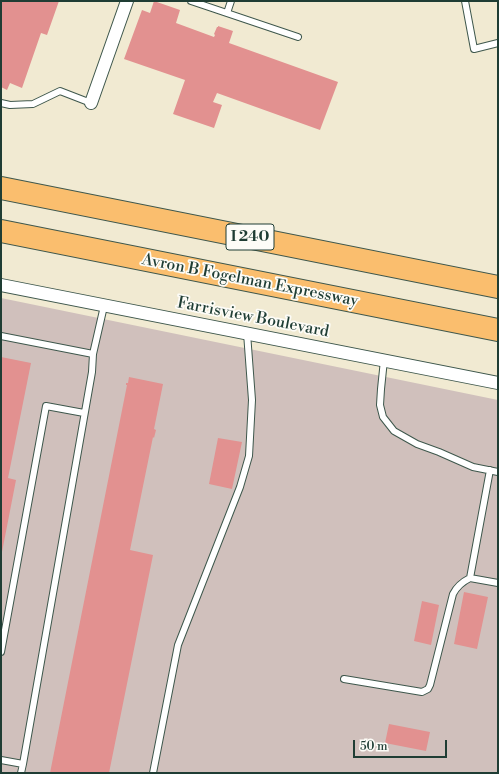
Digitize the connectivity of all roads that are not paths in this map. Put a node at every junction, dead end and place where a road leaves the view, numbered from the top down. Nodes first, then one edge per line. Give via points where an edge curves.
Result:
1 (127, 1) edge
2 (191, 1) edge
3 (231, 1) edge
4 (465, 1) edge
5 (227, 13) junction
6 (298, 37) dead end
7 (498, 42) edge
8 (1, 103) edge
9 (91, 103) joint
10 (1, 188) edge
11 (1, 232) edge
12 (1, 285) edge
13 (498, 287) edge
14 (104, 306) junction
15 (498, 330) edge
16 (247, 333) junction
17 (1, 336) edge
18 (93, 354) junction
19 (384, 360) junction
20 (498, 383) edge
21 (84, 413) junction
22 (490, 470) junction
23 (498, 472) edge
24 (470, 578) junction
25 (498, 583) edge
26 (1, 652) edge
27 (344, 679) dead end
28 (1, 760) edge
29 (23, 764) junction
30 (21, 773) edge
31 (153, 773) edge

1 - 9 street
2 - 5 lane
3 - 5 lane
4 - 7 lane via 474,49
5 - 6 lane
8 - 9 lane via 33,104 60,91
10 - 13 highway, I 240
11 - 15 highway, Avron B Fogelman Expressway
12 - 14 street, Farrisview Boulevard
14 - 16 street, Farrisview Boulevard
14 - 18 lane
16 - 19 street, Farrisview Boulevard
16 - 31 lane via 252,400 249,456 240,487 178,645
17 - 18 lane
18 - 21 lane
19 - 20 street, Farrisview Boulevard
19 - 22 lane via 380,405 383,416 394,431 417,444 473,467
21 - 26 lane via 46,406
21 - 29 lane
22 - 23 lane
22 - 24 lane
24 - 25 lane
24 - 27 lane via 463,581 452,594 428,689 422,692
28 - 29 lane
29 - 30 lane

